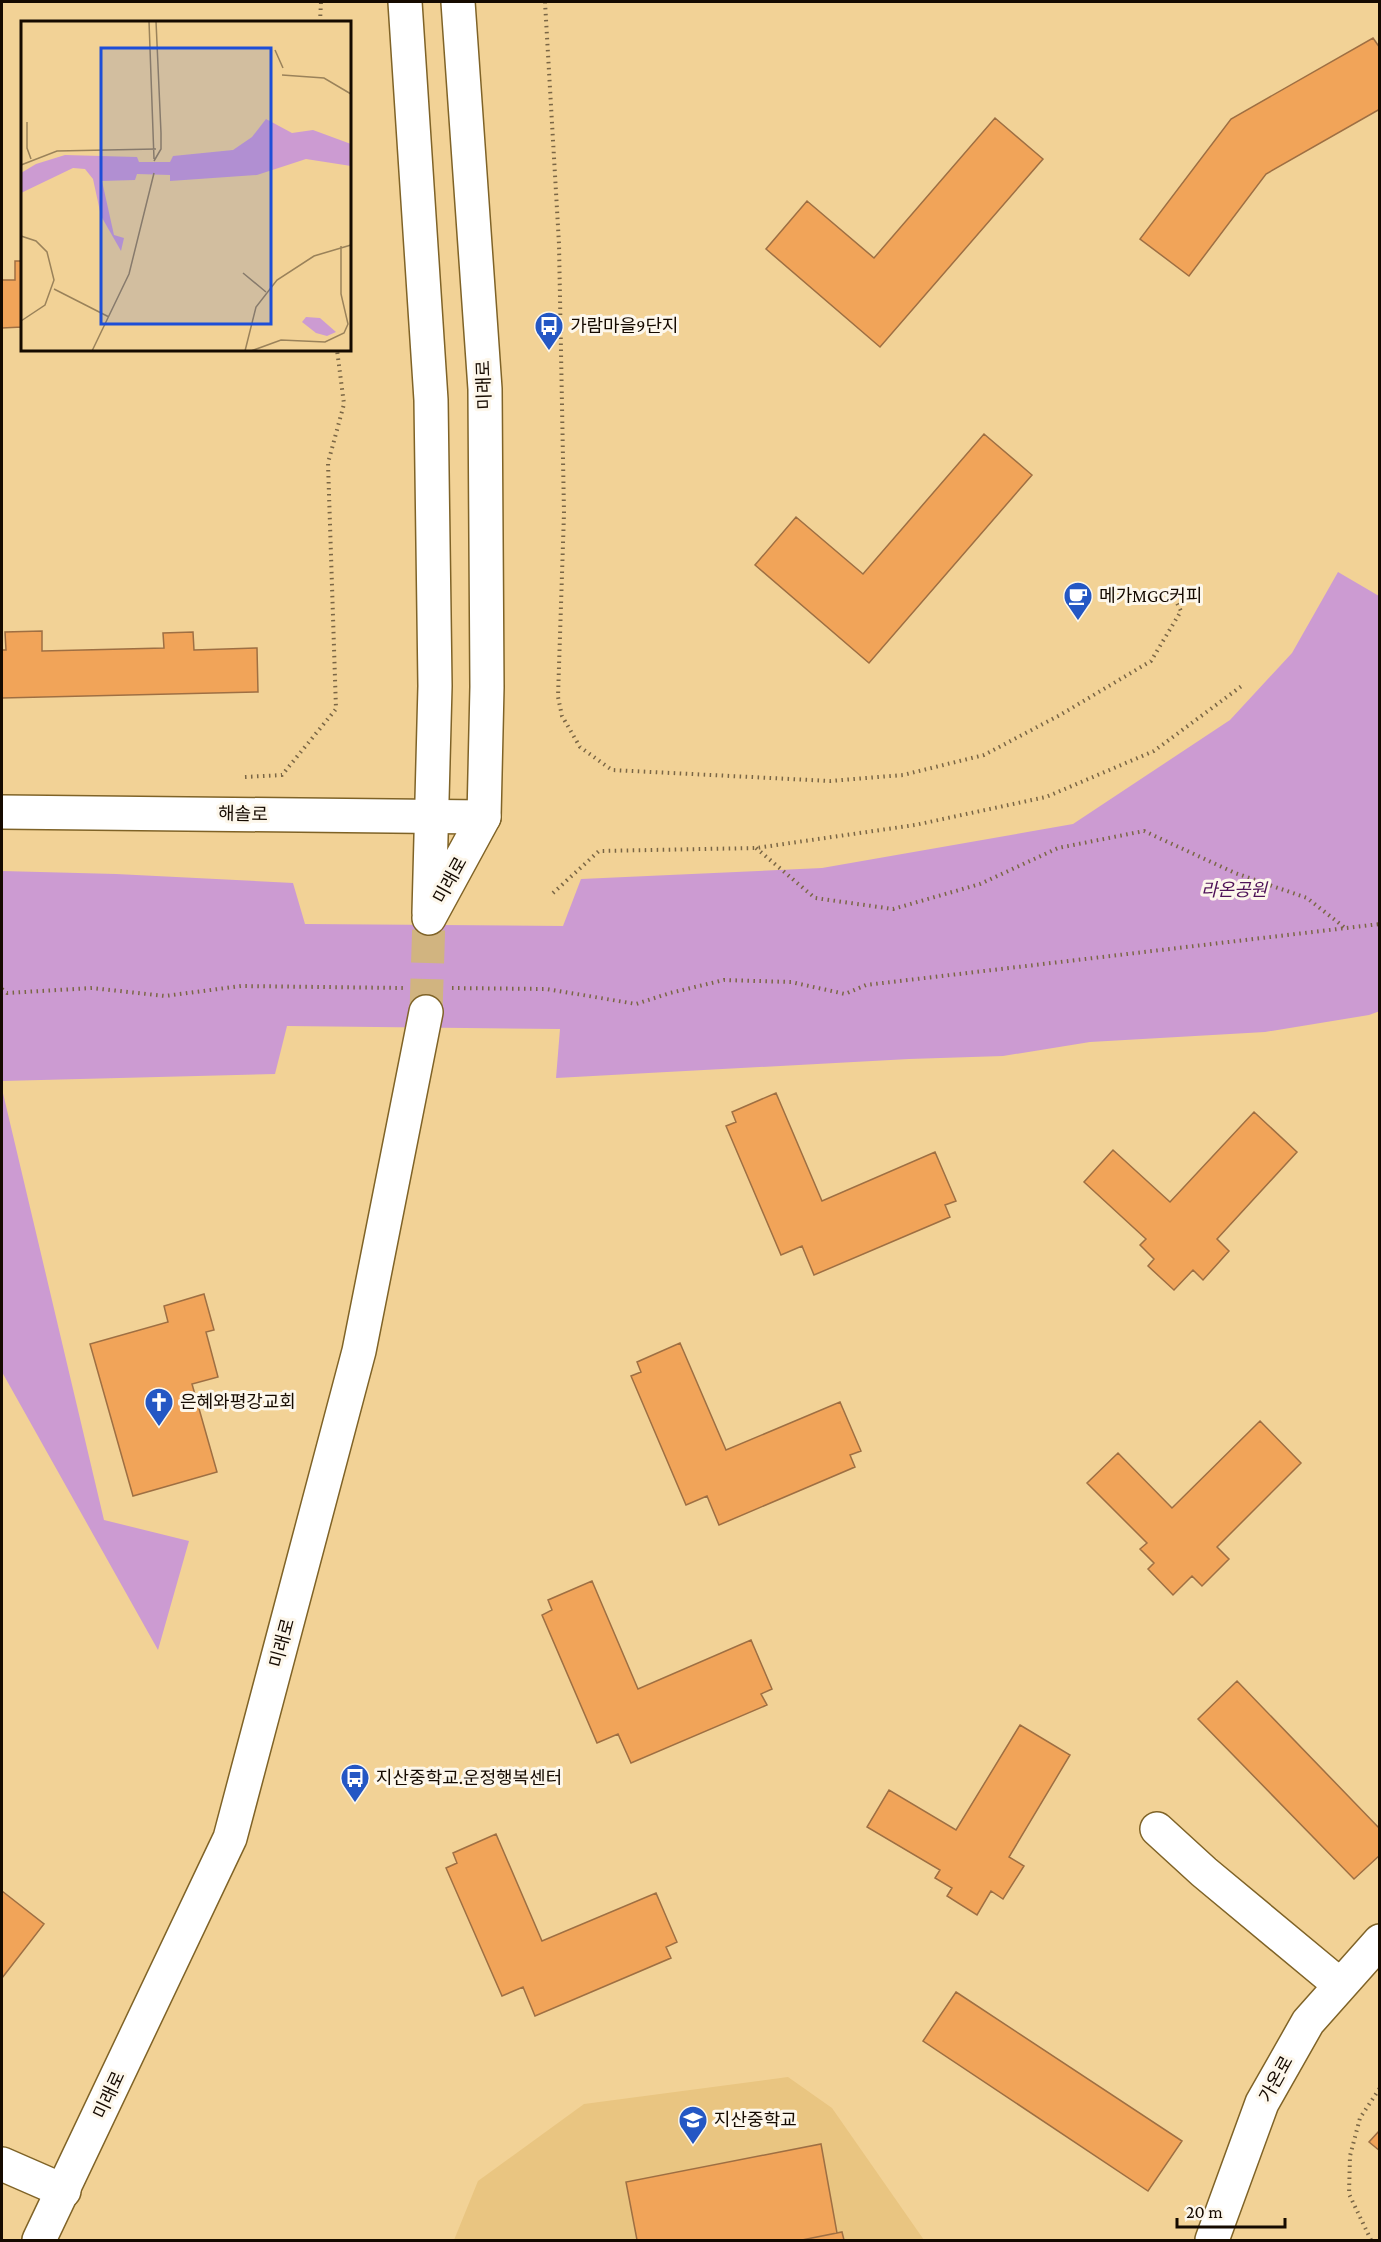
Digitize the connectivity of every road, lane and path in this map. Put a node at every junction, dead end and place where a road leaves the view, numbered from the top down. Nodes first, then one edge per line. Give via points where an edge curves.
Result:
1 (321, 2) edge
2 (405, 2) edge
3 (458, 2) edge
4 (545, 2) edge
5 (320, 21) edge
6 (337, 351) edge
7 (1172, 594) dead end
8 (1243, 685) dead end
9 (236, 777) dead end
10 (2, 812) edge
11 (430, 817) junction
12 (484, 817) junction
13 (756, 848) junction
14 (553, 894) dead end
15 (1380, 924) edge
16 (1345, 928) junction
17 (2, 989) edge
18 (424, 996) junction
19 (1157, 1829) dead end
20 (1380, 1941) edge
21 (1340, 1985) junction
22 (1380, 2088) edge
23 (2, 2164) edge
24 (64, 2191) junction
25 (39, 2241) edge
26 (1212, 2241) edge
27 (1371, 2241) edge

1 - 5 path
2 - 11 main road, 미래로 via 431,400 435,686
3 - 12 main road, 미래로 via 485,390
4 - 7 path via 559,244 564,501 558,697 562,716 580,747 612,770 830,781 903,775 984,755 1151,662 1181,611
6 - 9 path via 344,404 328,463 336,709 282,775
8 - 13 path via 1154,751 1046,797 915,825
10 - 11 main road, 해솔로
11 - 12 main road, 해솔로
11 - 12 main road, 미래로 via 429,918
13 - 14 path via 599,851
13 - 16 path via 815,898 893,909 980,884 1058,848 1144,831 1235,873 1307,898
15 - 16 path
16 - 18 path via 866,985 845,994 791,982 724,980 636,1004 547,989
17 - 18 path via 7,993 93,988 165,996 241,986
18 - 24 main road, 미래로 via 359,1351 230,1838
19 - 21 main road
20 - 21 main road, 가온로
21 - 26 main road, 가온로 via 1308,2022 1262,2103
22 - 27 path via 1360,2118 1350,2156 1349,2194
23 - 24 main road
24 - 25 main road, 미래로

